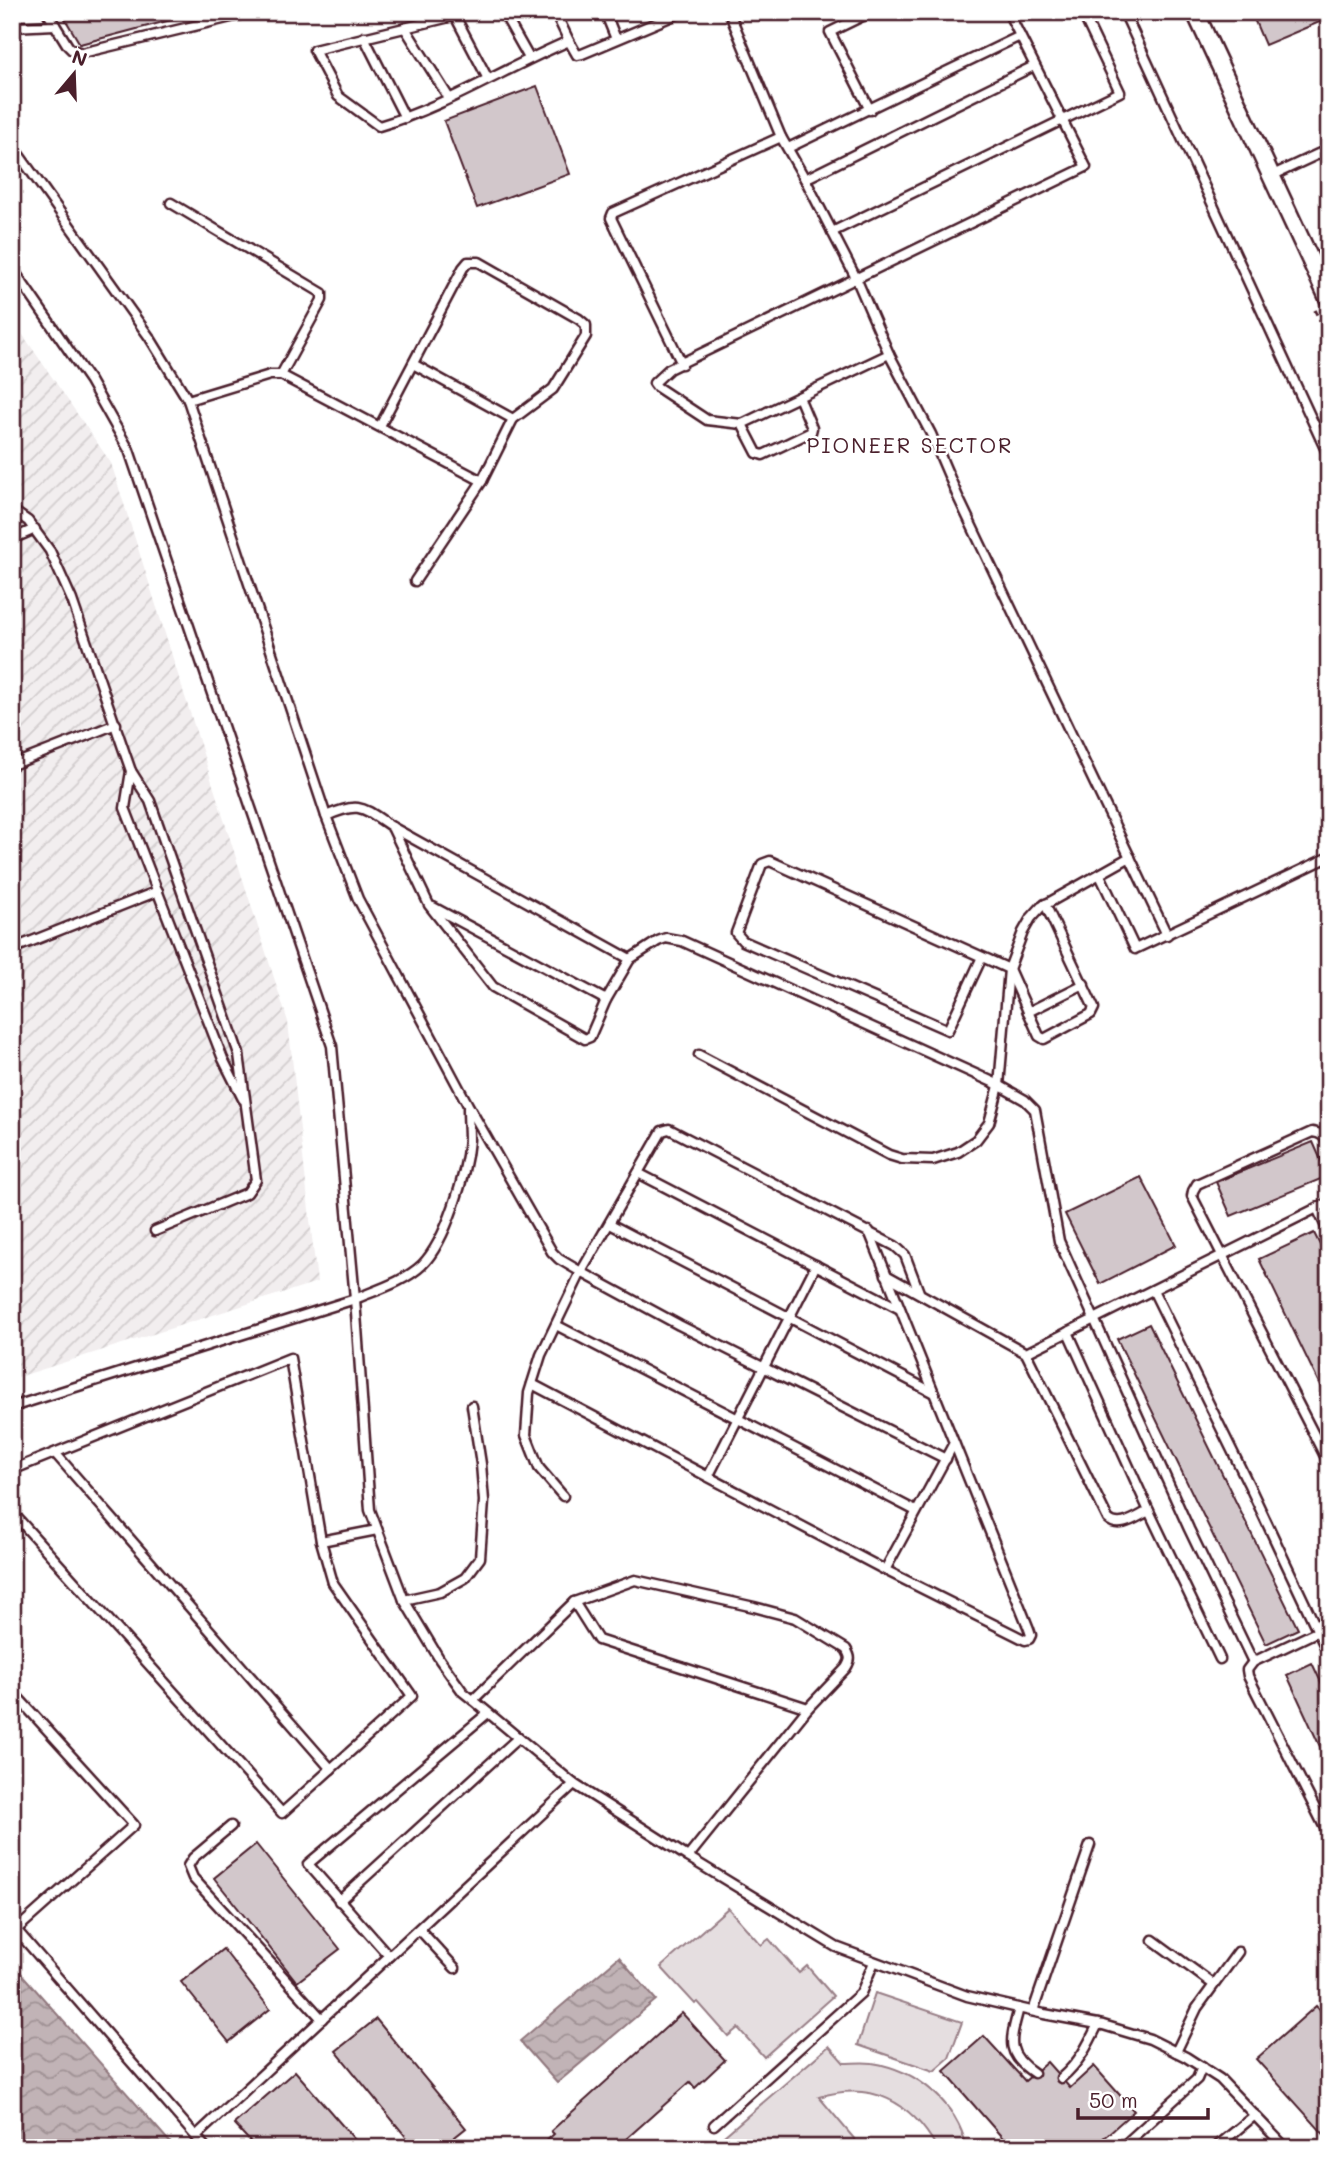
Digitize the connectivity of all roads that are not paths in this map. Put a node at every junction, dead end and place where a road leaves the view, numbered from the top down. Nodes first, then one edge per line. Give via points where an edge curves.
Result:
1 (47, 12) edge
2 (252, 12) edge
3 (470, 12) edge
4 (503, 12) edge
5 (555, 12) edge
6 (605, 12) edge
7 (682, 12) edge
8 (729, 12) edge
9 (871, 12) edge
10 (1008, 12) edge
11 (1082, 12) edge
12 (1124, 12) edge
13 (1195, 12) edge
14 (455, 16) junction
15 (55, 25) junction
16 (12, 27) edge
17 (405, 28) junction
18 (1020, 36) junction
19 (364, 37) junction
20 (616, 39) junction
21 (569, 41) junction
22 (529, 58) junction
23 (1034, 66) junction
24 (488, 79) junction
25 (449, 98) junction
26 (870, 110) junction
27 (405, 118) junction
28 (1061, 120) junction
29 (781, 137) junction
30 (12, 145) edge
31 (788, 148) junction
32 (1329, 149) edge
33 (1271, 176) junction
34 (805, 179) junction
35 (171, 203) dead end
36 (832, 232) junction
37 (12, 268) edge
38 (856, 278) junction
39 (1329, 300) edge
40 (889, 354) junction
41 (682, 363) junction
42 (413, 364) junction
43 (281, 375) junction
44 (799, 397) junction
45 (188, 400) junction
46 (513, 419) junction
47 (742, 424) junction
48 (380, 426) junction
49 (1329, 457) edge
50 (482, 481) junction
51 (12, 510) edge
52 (35, 530) junction
53 (12, 539) edge
54 (415, 581) dead end
55 (116, 724) junction
56 (12, 765) edge
57 (131, 771) junction
58 (326, 816) junction
59 (391, 827) junction
60 (1130, 857) junction
61 (1329, 857) edge
62 (1100, 875) junction
63 (158, 891) junction
64 (1045, 904) junction
65 (429, 905) junction
66 (1167, 935) junction
67 (12, 949) edge
68 (982, 957) junction
69 (630, 959) junction
70 (1009, 969) junction
71 (1084, 984) junction
72 (606, 1000) junction
73 (1028, 1012) junction
74 (699, 1055) dead end
75 (999, 1086) junction
76 (246, 1105) junction
77 (468, 1105) junction
78 (1329, 1146) edge
79 (638, 1172) junction
80 (1329, 1202) edge
81 (1317, 1208) junction
82 (610, 1224) junction
83 (155, 1231) dead end
84 (869, 1231) junction
85 (1329, 1233) edge
86 (1222, 1256) junction
87 (816, 1265) junction
88 (581, 1272) junction
89 (886, 1275) junction
90 (1153, 1290) junction
91 (919, 1292) junction
92 (355, 1299) junction
93 (900, 1309) junction
94 (789, 1317) junction
95 (1094, 1319) junction
96 (556, 1325) junction
97 (1068, 1332) junction
98 (1026, 1353) junction
99 (764, 1366) junction
100 (532, 1384) junction
101 (934, 1393) junction
102 (471, 1406) dead end
103 (12, 1407) edge
104 (737, 1419) junction
105 (954, 1443) junction
106 (55, 1453) junction
107 (946, 1459) junction
108 (1329, 1464) edge
109 (12, 1470) edge
110 (709, 1475) junction
111 (563, 1496) dead end
112 (916, 1511) junction
113 (1149, 1511) junction
114 (12, 1512) edge
115 (377, 1530) junction
116 (321, 1541) junction
117 (886, 1570) junction
118 (404, 1600) junction
119 (574, 1602) junction
120 (1329, 1626) edge
121 (1318, 1632) junction
122 (1329, 1655) edge
123 (1220, 1659) dead end
124 (1253, 1662) junction
125 (12, 1691) edge
126 (472, 1700) junction
127 (808, 1707) junction
128 (488, 1713) junction
129 (518, 1738) junction
130 (331, 1769) junction
131 (574, 1784) junction
132 (230, 1826) dead end
133 (1329, 1836) edge
134 (1090, 1845) dead end
135 (688, 1857) junction
136 (339, 1901) junction
137 (14, 1927) edge
138 (419, 1929) junction
139 (1153, 1940) dead end
140 (1238, 1952) dead end
141 (389, 1956) junction
142 (874, 1962) junction
143 (455, 1968) dead end
144 (1213, 1984) junction
145 (1019, 2008) junction
146 (1033, 2011) junction
147 (322, 2019) junction
148 (1098, 2024) junction
149 (1176, 2052) junction
150 (1202, 2067) junction
151 (1034, 2073) dead end
152 (1061, 2078) dead end
153 (1255, 2115) junction
154 (714, 2125) dead end
155 (196, 2136) junction
156 (206, 2148) edge
157 (1121, 2148) edge
158 (1215, 2148) edge
159 (1286, 2148) edge

1 - 15 lane
2 - 15 lane via 82,53 68,46
3 - 14 lane
4 - 22 lane
5 - 21 lane
6 - 20 lane
7 - 20 lane
8 - 29 lane
9 - 26 lane via 830,33
10 - 18 lane
11 - 28 lane via 1120,92
12 - 49 lane
13 - 33 street
14 - 17 lane
14 - 24 lane
15 - 16 lane
17 - 19 lane
17 - 25 lane
18 - 23 lane
18 - 26 lane
19 - 27 lane
19 - 27 lane via 314,50 338,96 379,126
20 - 21 lane via 577,55
21 - 22 lane
22 - 24 lane
23 - 28 lane
23 - 34 lane
24 - 25 lane
25 - 27 lane
26 - 31 lane
28 - 36 lane
28 - 38 lane via 1086,167
29 - 31 lane
29 - 41 lane via 613,213 611,218
30 - 45 lane via 150,338
31 - 34 lane
32 - 33 lane
33 - 39 street
34 - 36 lane
35 - 43 lane via 322,293
36 - 38 lane
37 - 92 lane via 90,381 129,450 332,1046
38 - 40 lane
38 - 41 lane
40 - 44 lane
40 - 60 lane
41 - 47 lane via 654,383 657,387 707,420
42 - 46 lane
42 - 46 lane via 463,268 468,262 479,262 586,325 586,335 553,389
42 - 48 lane
43 - 45 lane
43 - 48 lane
44 - 47 lane
44 - 47 lane via 812,430 787,444 763,455 757,453
45 - 58 lane
46 - 50 lane
48 - 50 lane
50 - 54 lane
51 - 52 lane
52 - 53 lane
52 - 55 lane via 72,600
55 - 56 lane
55 - 57 lane
57 - 63 lane via 125,807
57 - 76 lane via 150,801 239,1054
58 - 59 lane via 356,806
58 - 77 lane via 358,899
59 - 65 lane
59 - 69 lane
60 - 62 lane
60 - 66 lane
61 - 66 lane
62 - 64 lane
62 - 66 lane via 1135,949
63 - 67 lane
63 - 76 lane via 223,1059
64 - 70 lane via 1027,925
64 - 71 lane
65 - 72 lane
65 - 72 lane via 494,987 585,1039
68 - 68 lane via 947,1030 743,941 736,933 762,864 770,861
68 - 70 lane
69 - 72 lane
69 - 75 lane via 658,941 682,941
70 - 73 lane
70 - 75 lane
71 - 73 lane
71 - 73 lane via 1094,1005 1091,1014 1044,1039
74 - 75 lane via 902,1159 933,1160 976,1140 989,1123
75 - 95 lane via 1035,1110 1059,1241
76 - 83 lane via 256,1180 252,1187
77 - 88 lane via 552,1252
77 - 92 lane via 468,1142 460,1187 434,1250 421,1266
78 - 86 lane via 1325,1137 1312,1132 1197,1184 1192,1196
79 - 82 lane
79 - 84 lane via 659,1135 669,1129
79 - 87 lane
80 - 81 lane
81 - 85 lane
81 - 86 lane
82 - 88 lane
82 - 94 lane
84 - 89 lane
84 - 91 lane via 901,1250
86 - 90 lane
86 - 108 lane
87 - 93 lane
87 - 94 lane
88 - 96 lane
88 - 99 lane
89 - 91 lane
89 - 93 lane
90 - 95 lane
90 - 121 lane
91 - 98 lane
92 - 103 lane
92 - 115 lane via 370,1510
93 - 101 lane
94 - 99 lane
94 - 101 lane
95 - 97 lane
95 - 124 lane
96 - 100 lane
96 - 104 lane
97 - 98 lane
97 - 113 lane
98 - 113 lane via 1108,1519 1122,1524
99 - 104 lane
99 - 107 lane
100 - 110 lane
100 - 111 lane via 526,1435 539,1468
101 - 105 lane
102 - 118 lane via 484,1501 480,1558 464,1578 440,1592
104 - 110 lane
104 - 112 lane
105 - 107 lane
105 - 117 lane via 1029,1629 1029,1639
106 - 109 lane
106 - 116 lane via 290,1358
106 - 130 lane
107 - 112 lane
110 - 117 lane
112 - 117 lane
113 - 123 lane
114 - 130 lane via 282,1813
115 - 116 lane
115 - 118 lane
116 - 130 lane via 333,1583 412,1696
118 - 126 lane via 440,1660
119 - 126 lane
119 - 127 lane via 598,1640
119 - 127 lane via 635,1580 794,1618 850,1655 846,1668
120 - 121 lane
121 - 122 lane
121 - 124 lane
124 - 133 lane via 1248,1675
125 - 137 lane via 134,1825
126 - 128 lane
127 - 135 lane
128 - 129 lane
128 - 136 lane via 308,1864
129 - 131 lane
129 - 136 lane
131 - 135 lane
131 - 138 lane
132 - 147 lane via 193,1858 188,1866 193,1878
134 - 146 lane
135 - 142 lane via 836,1947
136 - 141 lane
137 - 155 lane
138 - 141 lane
138 - 143 lane
139 - 144 lane
140 - 144 lane
141 - 147 lane
142 - 145 lane via 967,1996
142 - 154 lane via 861,1993
144 - 149 lane
145 - 146 lane
145 - 151 lane via 1012,2049
146 - 148 lane
147 - 155 lane
148 - 149 lane
148 - 152 lane via 1073,2068
149 - 150 lane
150 - 153 lane
150 - 157 lane via 1197,2079
153 - 158 lane
153 - 159 lane
155 - 156 lane

